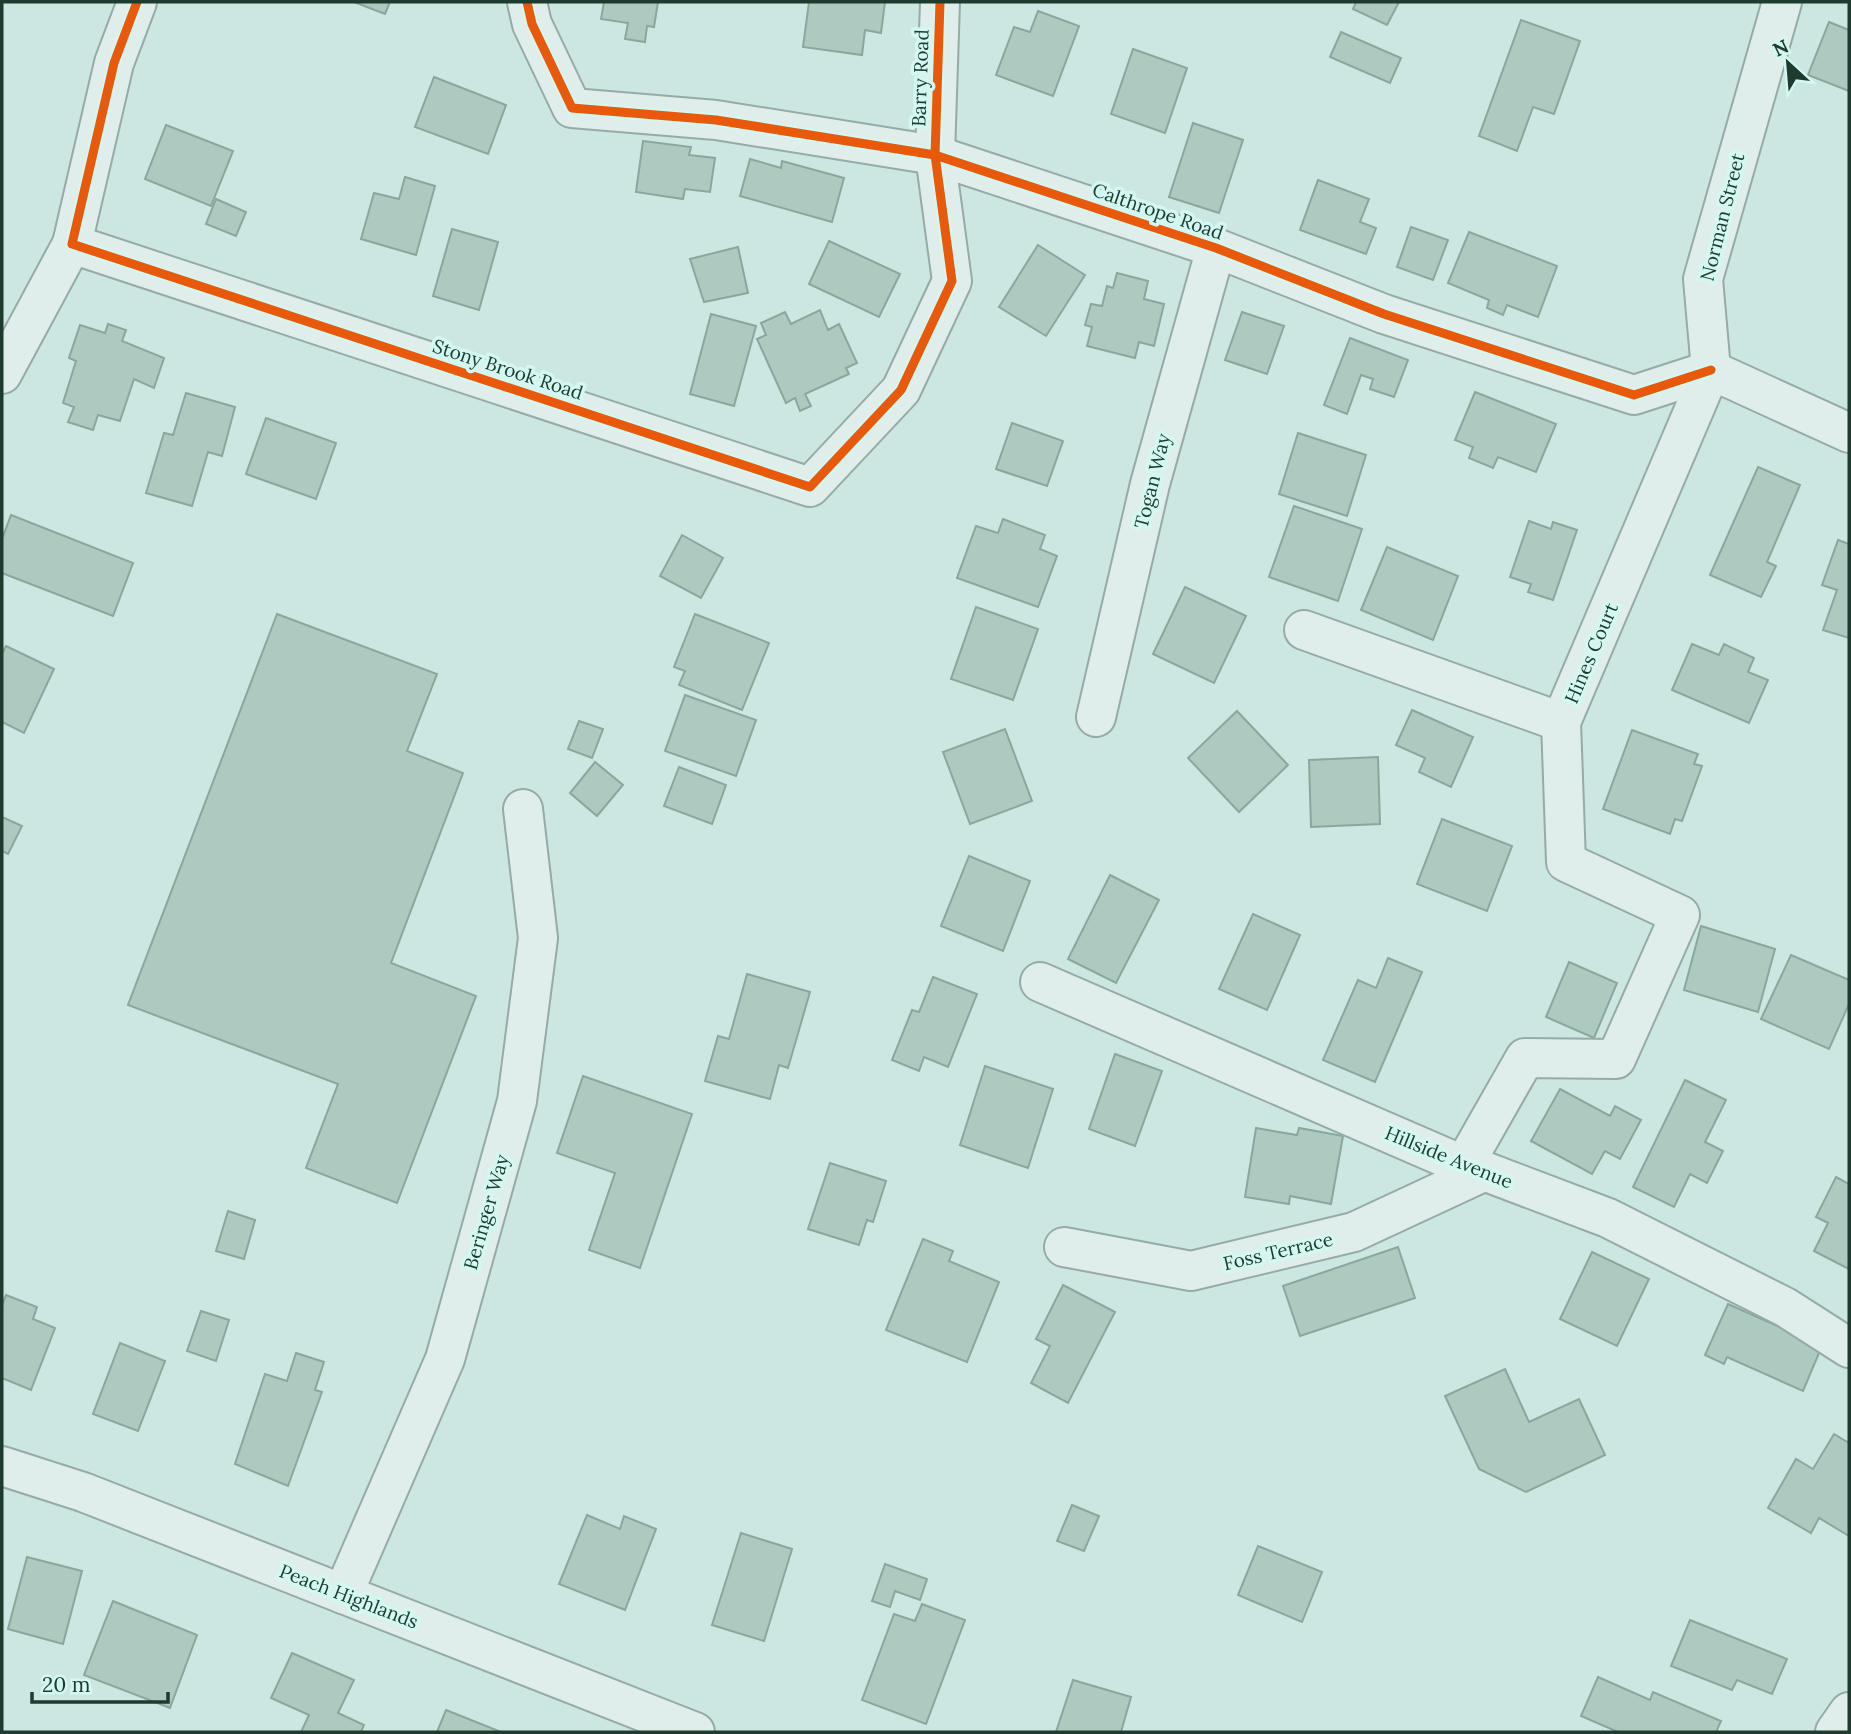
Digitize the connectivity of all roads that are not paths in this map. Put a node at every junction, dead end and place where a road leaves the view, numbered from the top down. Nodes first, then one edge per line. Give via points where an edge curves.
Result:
1 (137, 2) edge
2 (527, 2) edge
3 (940, 2) edge
4 (1782, 2) edge
5 (935, 155) junction
6 (72, 244) junction
7 (1216, 248) junction
8 (1711, 370) junction
9 (2, 374) edge
10 (1849, 433) edge
11 (1304, 630) dead end
12 (1096, 717) dead end
13 (1561, 722) junction
14 (523, 809) dead end
15 (1040, 982) dead end
16 (1473, 1169) junction
17 (1064, 1247) dead end
18 (1849, 1349) edge
19 (2, 1466) edge
20 (343, 1594) junction
21 (1849, 1712) edge
22 (695, 1732) edge
23 (1835, 1732) edge

1 - 6 street via 114,64
2 - 5 street, Calthrope Road via 572,108 716,120
3 - 5 street, Barry Road
4 - 8 street, Norman Street via 1703,279
5 - 6 street, Stony Brook Road via 952,281 901,390 810,486
5 - 7 street, Calthrope Road
6 - 9 street
7 - 8 street, Calthrope Road via 1384,314 1634,395
7 - 12 street, Togan Way via 1150,484
8 - 10 street
8 - 13 street, Hines Court
11 - 13 street, Hines Court
13 - 16 street via 1566,862 1680,915 1616,1059 1525,1058
14 - 20 street, Beringer Way via 538,938 517,1101 445,1359
15 - 16 street, Hillside Avenue
16 - 17 street, Foss Terrace via 1354,1232 1191,1271
16 - 18 street, Hillside Avenue via 1608,1217 1785,1307
19 - 20 street, Peach Highlands via 83,1492
20 - 22 street, Peach Highlands
21 - 23 street

